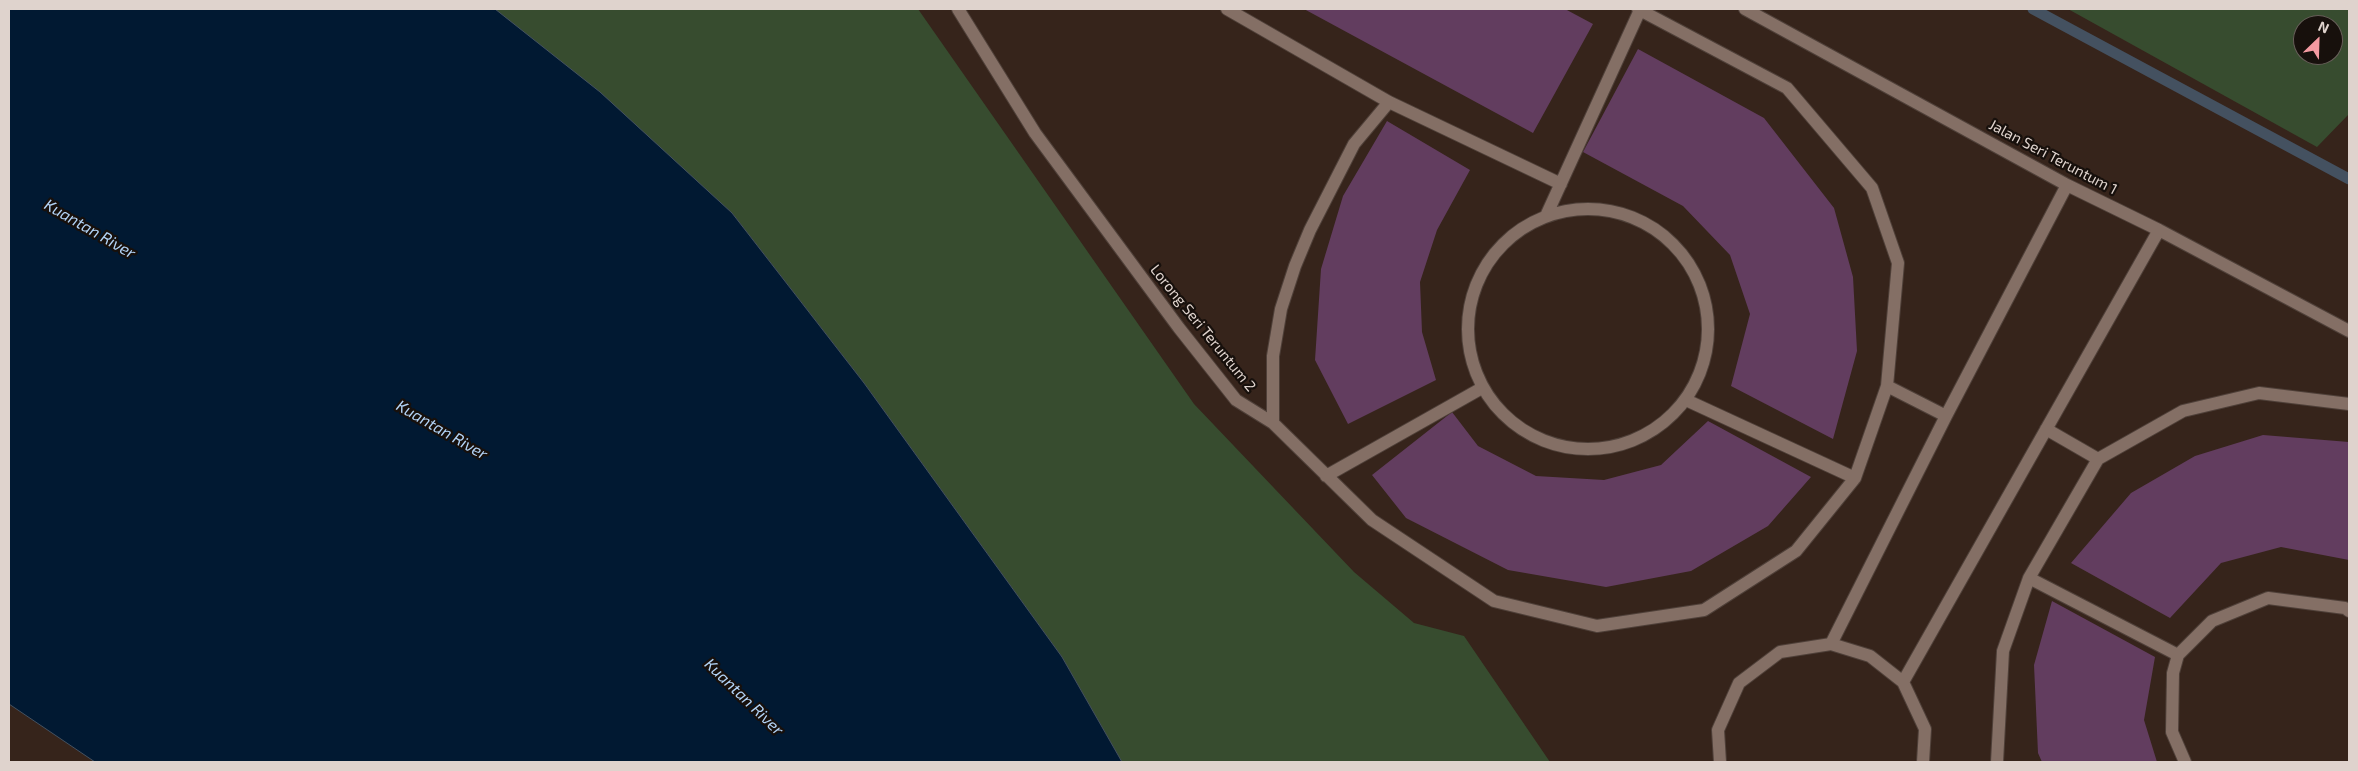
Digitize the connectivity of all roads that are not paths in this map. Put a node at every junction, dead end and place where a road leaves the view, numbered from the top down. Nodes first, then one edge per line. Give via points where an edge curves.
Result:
1 (958, 9) edge
2 (1227, 9) edge
3 (1639, 9) edge
4 (1744, 9) edge
5 (1389, 102) junction
6 (1560, 184) junction
7 (2067, 185) junction
8 (1546, 216) junction
9 (2159, 230) junction
10 (2349, 331) edge
11 (1887, 386) junction
12 (1482, 388) junction
13 (1686, 400) junction
14 (2349, 404) edge
15 (1946, 416) junction
16 (1273, 424) junction
17 (2046, 429) junction
18 (2098, 459) junction
19 (1326, 476) junction
20 (1855, 478) junction
21 (2029, 578) junction
22 (2349, 611) edge
23 (1831, 644) junction
24 (2178, 655) junction
25 (1903, 682) junction
26 (1720, 762) edge
27 (1923, 762) edge
28 (1997, 762) edge
29 (2185, 762) edge

1 - 16 street, Lorong Seri Teruntum 2 via 1035,133 1179,328 1236,400
2 - 5 street
3 - 6 street
3 - 11 street, Lorong Seri Teruntum 2 via 1786,88 1872,188 1898,263
4 - 7 street, Jalan Seri Teruntum 1
5 - 6 street
5 - 16 street via 1354,144 1295,266 1281,309 1273,356
6 - 8 street
7 - 9 street, Jalan Seri Teruntum 1
7 - 15 street
8 - 12 street via 1515,232 1490,257 1474,287 1467,321 1470,355
8 - 13 street via 1584,208 1622,213 1656,230 1684,256 1703,290 1709,328 1703,366
9 - 10 street, Jalan Seri Teruntum 1
9 - 17 street
11 - 15 street
11 - 20 street, Lorong Seri Teruntum 2
12 - 13 street via 1508,418 1542,440 1581,449 1621,445 1657,428
12 - 19 street
13 - 20 street
14 - 18 street via 2259,393 2183,411
15 - 23 street
16 - 19 street, Lorong Seri Teruntum 2
17 - 18 street
17 - 25 street
18 - 21 street
19 - 20 street, Lorong Seri Teruntum 2 via 1372,520 1494,602 1597,626 1704,610 1796,551
21 - 24 street
21 - 28 street via 2003,651
22 - 24 street via 2268,598 2212,622
23 - 25 street via 1870,656
23 - 26 street via 1780,652 1739,684 1718,730
24 - 29 street via 2173,673 2172,732
25 - 27 street via 1926,729

